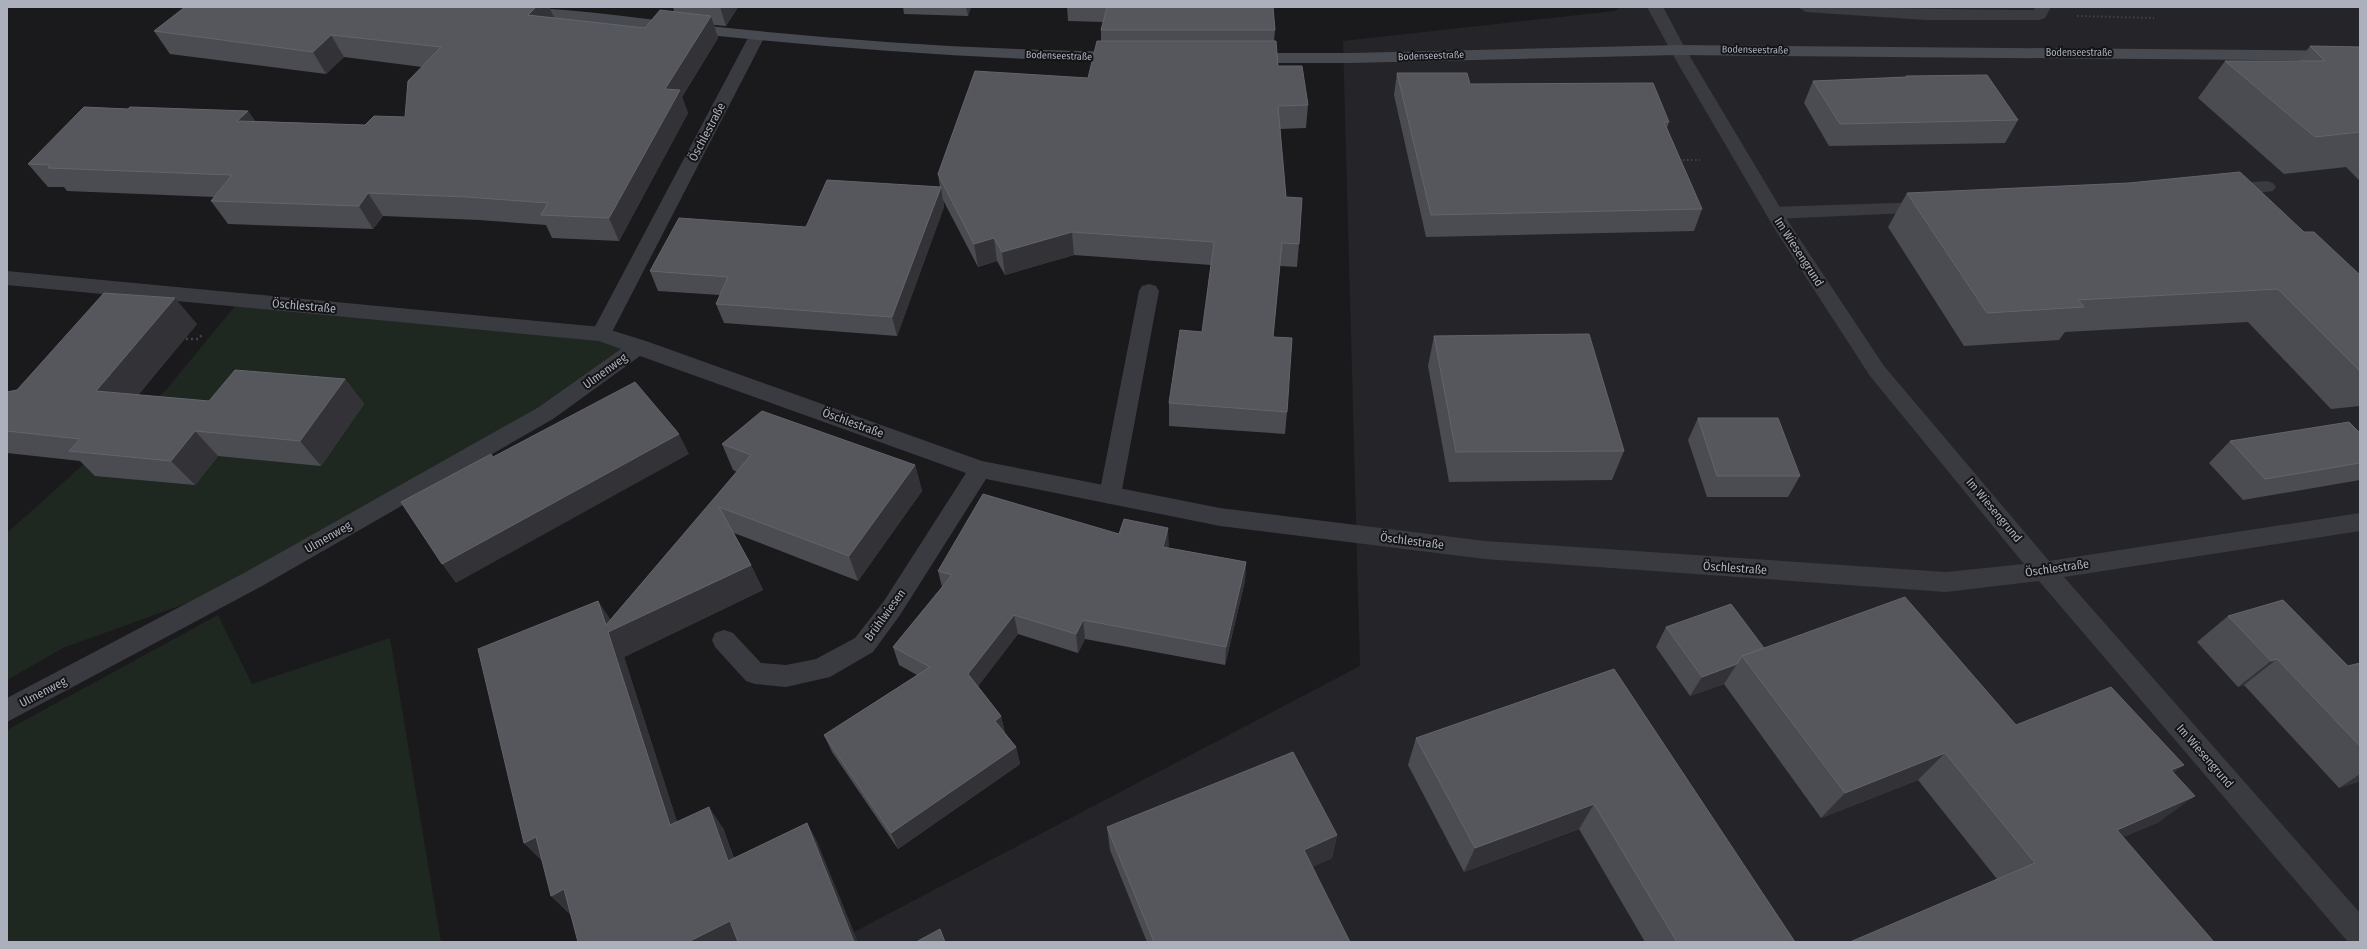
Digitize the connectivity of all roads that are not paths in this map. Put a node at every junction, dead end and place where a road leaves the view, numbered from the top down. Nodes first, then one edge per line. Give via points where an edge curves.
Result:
1 (504, 7) edge
2 (1655, 7) edge
3 (1806, 7) edge
4 (2043, 7) edge
5 (757, 36) junction
6 (1678, 50) junction
7 (2360, 56) edge
8 (1137, 57) edge
9 (1232, 58) edge
10 (2268, 187) dead end
11 (2207, 192) edge
12 (1946, 206) edge
13 (1774, 213) junction
14 (7, 278) edge
15 (1149, 291) dead end
16 (601, 334) junction
17 (639, 346) junction
18 (980, 469) junction
19 (1110, 495) junction
20 (2360, 522) edge
21 (2044, 571) junction
22 (724, 640) dead end
23 (7, 711) edge
24 (2360, 934) edge

1 - 5 street, Bodenseestraße
2 - 6 street, Im Wiesengrund
3 - 4 street via 1926,14 2039,14
5 - 8 street, Bodenseestraße via 991,54
5 - 16 street, Öschlestraße
6 - 7 street, Bodenseestraße
6 - 9 street, Bodenseestraße via 1351,58
6 - 13 street, Im Wiesengrund
10 - 11 street
12 - 13 street
13 - 21 street, Im Wiesengrund via 1878,372
14 - 16 street, Öschlestraße
15 - 19 street
16 - 17 street, Öschlestraße
17 - 18 street, Öschlestraße
17 - 23 street, Ulmenweg via 546,414 254,579
18 - 19 street, Öschlestraße
18 - 22 street, Brühlwiesen via 892,608 864,645 821,669 786,676 756,673
19 - 21 street, Öschlestraße via 1220,516 1484,550 1946,582
20 - 21 street, Öschlestraße
21 - 24 street, Im Wiesengrund

